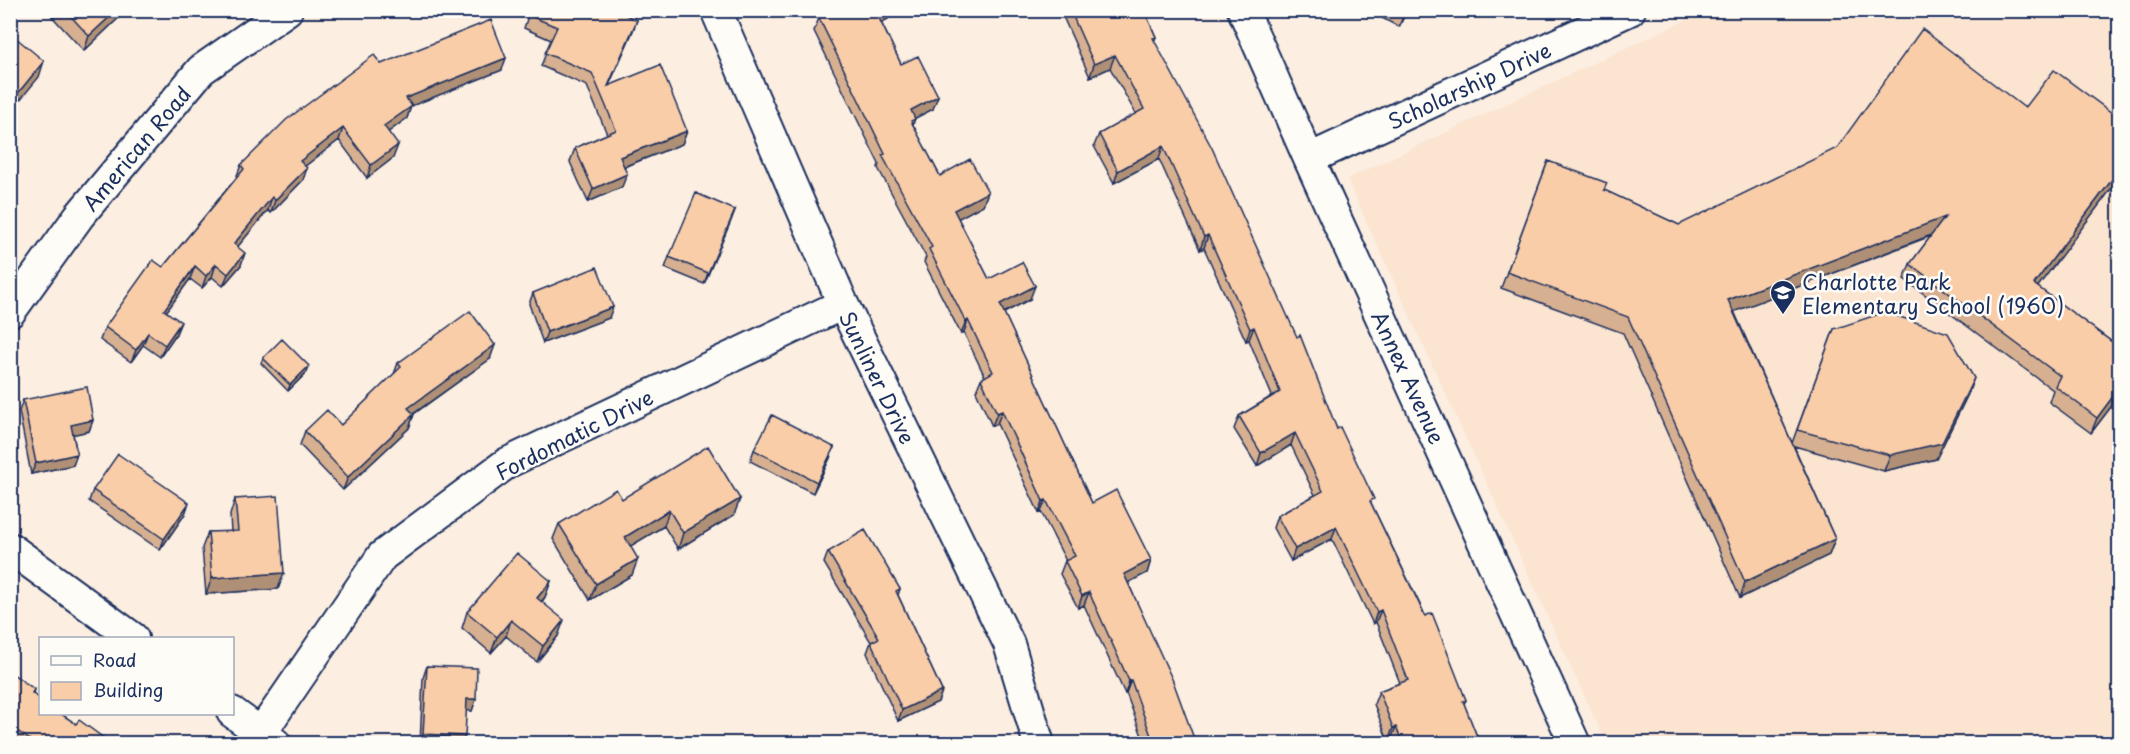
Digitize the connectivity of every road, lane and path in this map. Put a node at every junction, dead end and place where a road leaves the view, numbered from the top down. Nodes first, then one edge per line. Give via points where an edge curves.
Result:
1 (287, 10) edge
2 (716, 10) edge
3 (1243, 10) edge
4 (1630, 10) edge
5 (1309, 159) junction
6 (843, 304) junction
7 (10, 312) edge
8 (10, 548) edge
9 (130, 637) edge
10 (234, 713) edge
11 (268, 738) edge
12 (1040, 744) edge
13 (1575, 744) edge

1 - 7 street, American Road via 201,70 79,216
2 - 6 street, Sunliner Drive
3 - 5 street, Annex Avenue
4 - 5 street, Scholarship Drive
5 - 13 street, Annex Avenue
6 - 11 street, Fordomatic Drive via 507,463 382,556
6 - 12 street, Sunliner Drive via 1009,644
8 - 9 street
10 - 11 street

